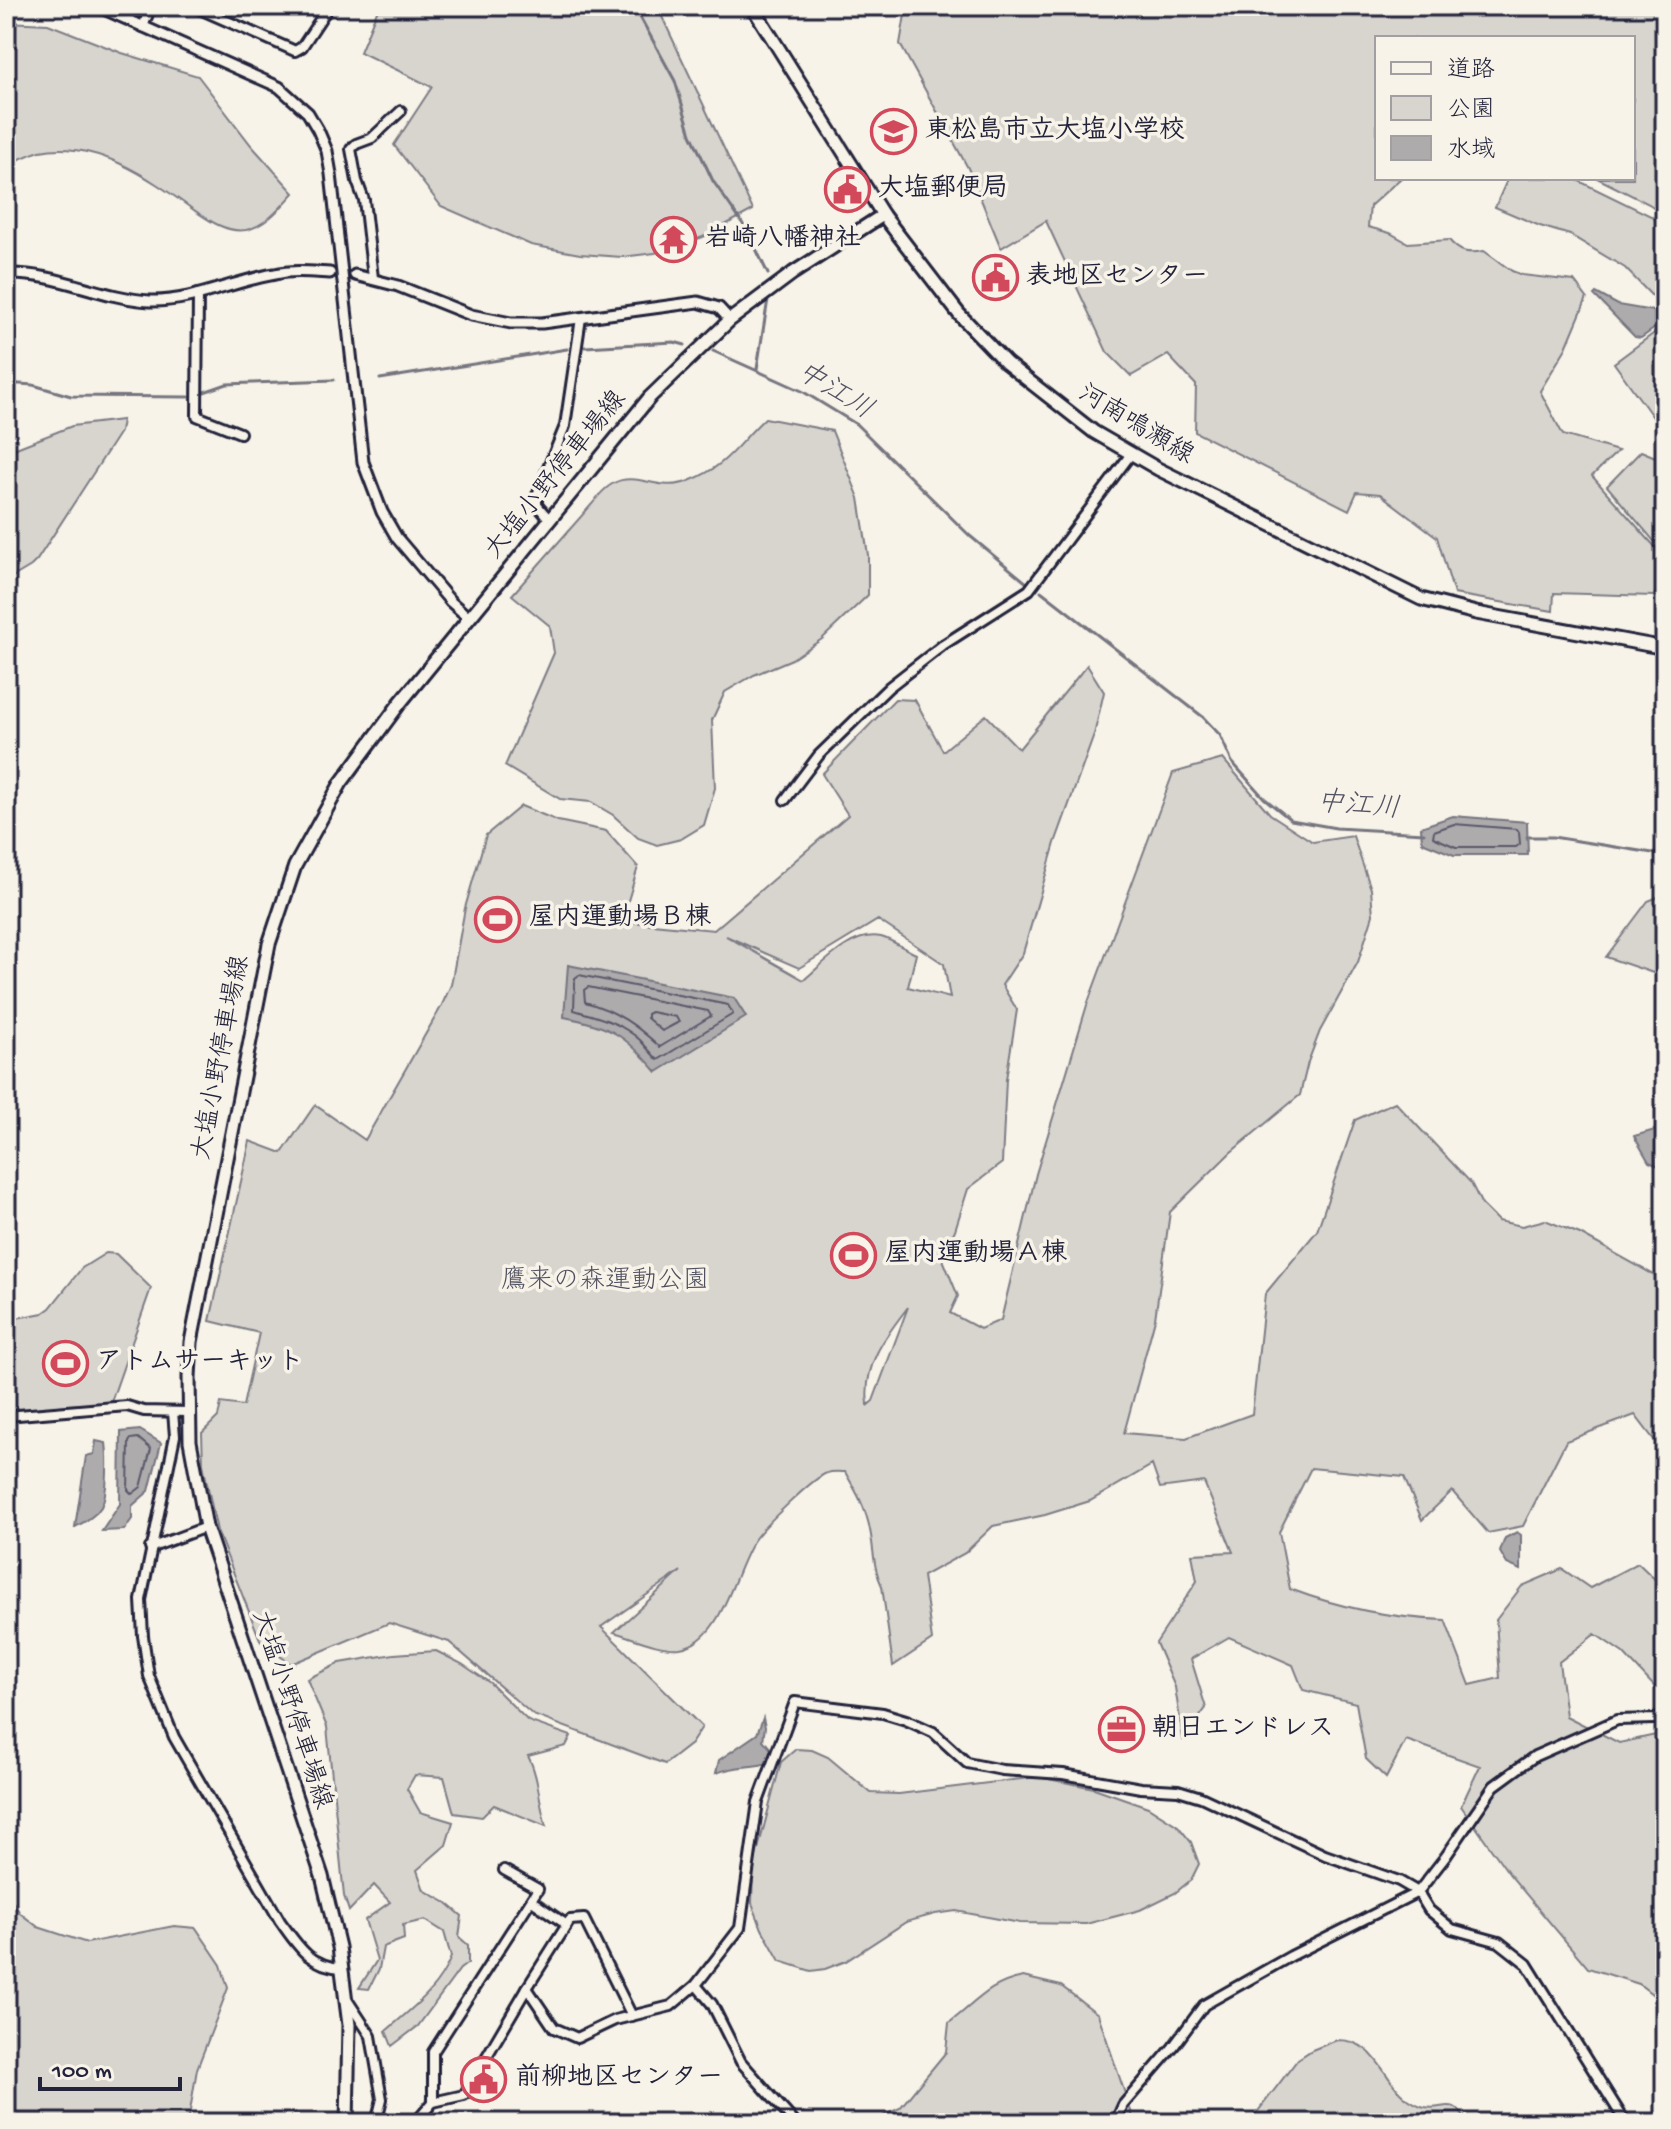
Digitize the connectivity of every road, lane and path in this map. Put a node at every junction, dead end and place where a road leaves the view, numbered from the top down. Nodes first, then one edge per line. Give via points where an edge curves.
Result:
1 (97, 6) edge
2 (151, 6) edge
3 (193, 6) edge
4 (309, 6) edge
5 (752, 6) edge
6 (327, 9) edge
7 (143, 27) junction
8 (401, 111) dead end
9 (883, 215) junction
10 (330, 273) dead end
11 (6, 274) edge
12 (355, 275) dead end
13 (373, 278) junction
14 (198, 294) junction
15 (581, 318) junction
16 (730, 320) junction
17 (240, 433) dead end
18 (1131, 454) junction
19 (549, 519) junction
20 (469, 618) junction
21 (1665, 648) edge
22 (785, 800) dead end
23 (173, 1412) junction
24 (188, 1412) junction
25 (6, 1416) edge
26 (206, 1527) junction
27 (150, 1548) junction
28 (1665, 1714) edge
29 (504, 1870) dead end
30 (1418, 1892) junction
31 (532, 1901) junction
32 (567, 1925) junction
33 (342, 1968) junction
34 (696, 1985) junction
35 (527, 1988) junction
36 (348, 2001) junction
37 (632, 2016) junction
38 (433, 2102) junction
39 (347, 2123) edge
40 (376, 2123) edge
41 (415, 2123) edge
42 (795, 2123) edge
43 (1115, 2123) edge
44 (1626, 2123) edge

1 - 7 street
2 - 7 street
3 - 6 street via 295,51
4 - 6 street
5 - 9 main road, 河南鳴瀬線
7 - 20 street via 279,87 308,113 318,130 331,174 363,462 397,538
8 - 13 street via 351,149 364,200
9 - 16 main road, 大塩小野停車場線
9 - 18 main road, 河南鳴瀬線 via 959,314 1006,363 1073,417
10 - 14 street via 274,274
11 - 14 street via 44,276 152,301
12 - 13 street
13 - 15 street via 491,320 542,323
14 - 17 street via 197,416
15 - 16 street via 698,302 719,308
15 - 19 street via 565,426 537,495 537,505
16 - 19 main road, 大塩小野停車場線 via 650,397
18 - 21 main road, 河南鳴瀬線 via 1421,599
18 - 22 street via 1029,590 889,687 819,755
19 - 20 main road, 大塩小野停車場線
20 - 24 main road, 大塩小野停車場線 via 341,783 307,842 280,907 259,983 191,1342
23 - 24 street
23 - 25 street via 127,1406
23 - 27 street via 175,1436
24 - 26 main road, 大塩小野停車場線
26 - 27 street
26 - 33 main road, 大塩小野停車場線 via 322,1876
27 - 33 street via 141,1600 143,1636 159,1707 280,1921 318,1964
28 - 30 street via 1617,1720 1535,1756 1494,1786
29 - 31 street via 538,1889
30 - 34 street via 1201,1797 967,1763 933,1732 906,1720 795,1702 758,1802 740,1928
30 - 43 street via 1204,2005 1123,2105
30 - 44 street via 1429,1910 1452,1929 1499,1942 1527,1964
31 - 32 street
31 - 38 street via 433,2052
32 - 35 street
32 - 37 street via 584,1919
33 - 36 main road, 大塩小野停車場線
34 - 37 street via 671,2006
34 - 42 street via 741,2062
35 - 37 street via 554,2028 577,2038
35 - 38 street via 464,2095
36 - 39 main road, 大塩小野停車場線
36 - 40 street via 371,2036 382,2099
38 - 41 street

